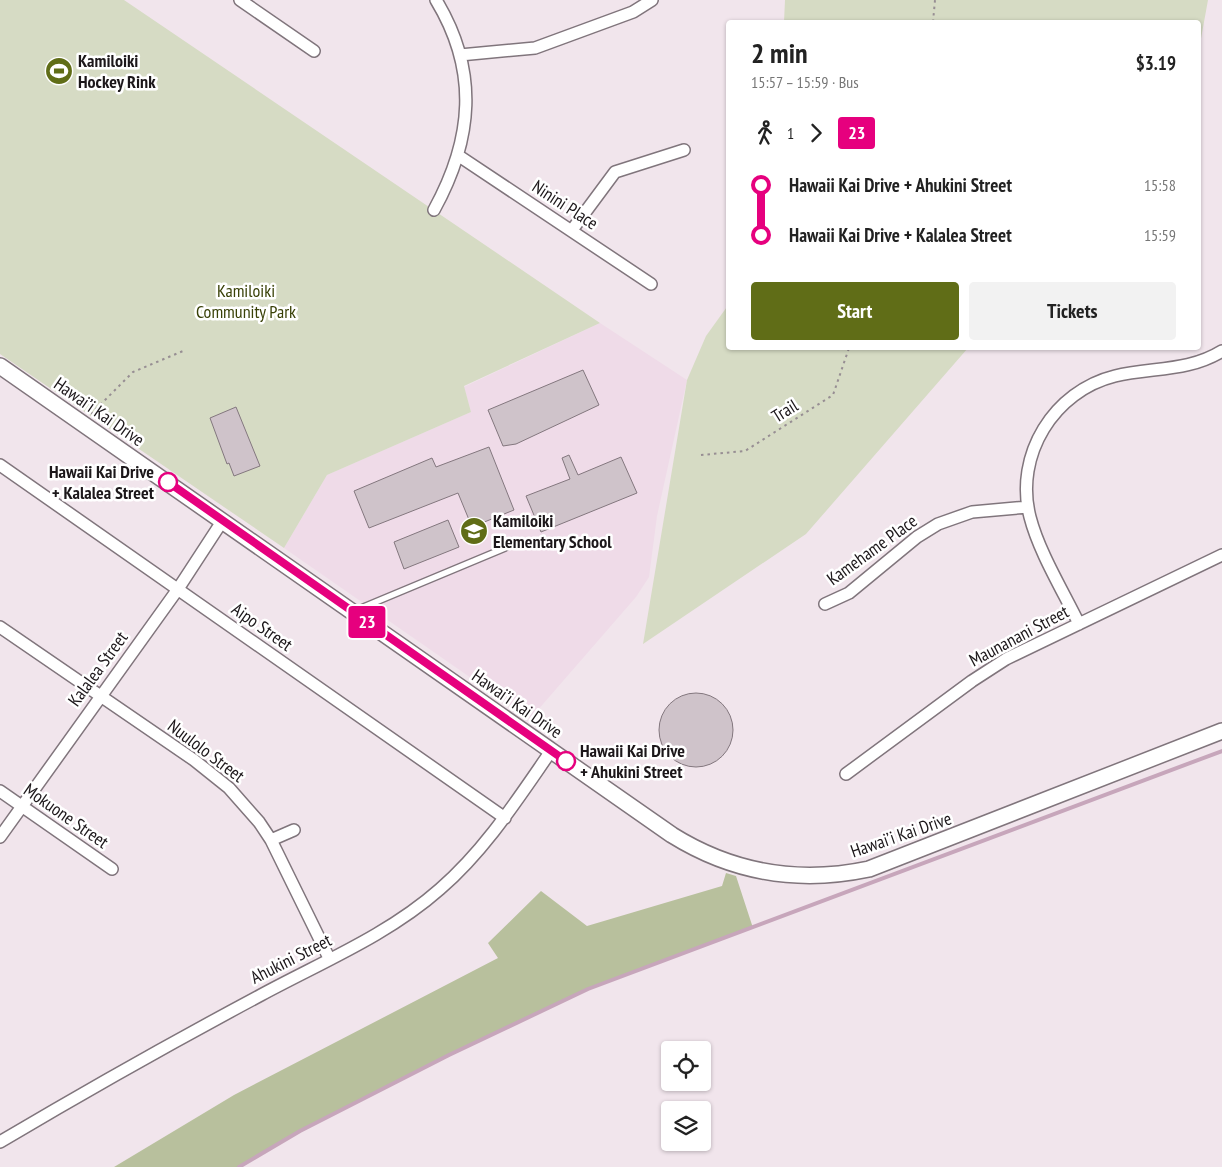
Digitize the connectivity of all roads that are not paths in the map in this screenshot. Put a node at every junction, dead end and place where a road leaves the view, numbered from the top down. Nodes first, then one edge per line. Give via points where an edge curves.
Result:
1 (240, 0) edge
2 (436, 0) edge
3 (652, 0) edge
4 (314, 51) dead end
5 (460, 55) junction
6 (684, 150) dead end
7 (459, 156) junction
8 (434, 210) dead end
9 (572, 230) junction
10 (651, 284) dead end
11 (1222, 351) edge
12 (0, 366) edge
13 (0, 465) edge
14 (1028, 506) junction
15 (223, 520) junction
16 (505, 548) dead end
17 (1222, 555) edge
18 (178, 589) junction
19 (825, 604) dead end
20 (352, 612) junction
21 (1080, 624) junction
22 (0, 627) edge
23 (100, 696) junction
24 (1222, 731) edge
25 (551, 751) junction
26 (846, 774) dead end
27 (0, 791) edge
28 (21, 806) junction
29 (505, 818) junction
30 (294, 830) dead end
31 (0, 837) edge
32 (272, 840) junction
33 (112, 869) dead end
34 (329, 958) junction
35 (0, 1142) edge

1 - 4 street
2 - 5 street
3 - 5 street via 633,12 535,48
5 - 7 street via 466,107
6 - 9 street via 615,172
7 - 8 street
7 - 9 street, Ninini Place
9 - 10 street, Ninini Place
11 - 14 street via 1183,367 1106,378 1070,398 1049,419 1035,446 1027,475
12 - 15 main road, Hawai’i Kai Drive
13 - 18 street, Aipo Street
14 - 19 street, Kamehame Place via 972,512 938,524 917,536 849,593
14 - 21 street via 1036,535
15 - 18 street, Kalalea Street
15 - 20 main road, Hawai’i Kai Drive
16 - 20 lane
17 - 21 street, Maunanani Street
18 - 23 street, Kalalea Street
18 - 29 street, Aipo Street
20 - 25 main road, Hawai’i Kai Drive
21 - 26 street, Maunanani Street via 989,669
22 - 23 street, Nuulolo Street
23 - 28 street, Kalalea Street
23 - 32 street, Nuulolo Street via 212,774 244,804
24 - 25 main road, Hawai’i Kai Drive via 889,863 849,873 808,877 760,872 708,856 672,835
25 - 29 street, Ahukini Street
27 - 28 street, Mokuone Street
28 - 31 street, Kalalea Street
28 - 33 street, Mokuone Street
29 - 34 street, Ahukini Street via 463,868 414,910 380,933
30 - 32 street
32 - 34 street, Nuulolo Street
34 - 35 street, Ahukini Street via 148,1055

